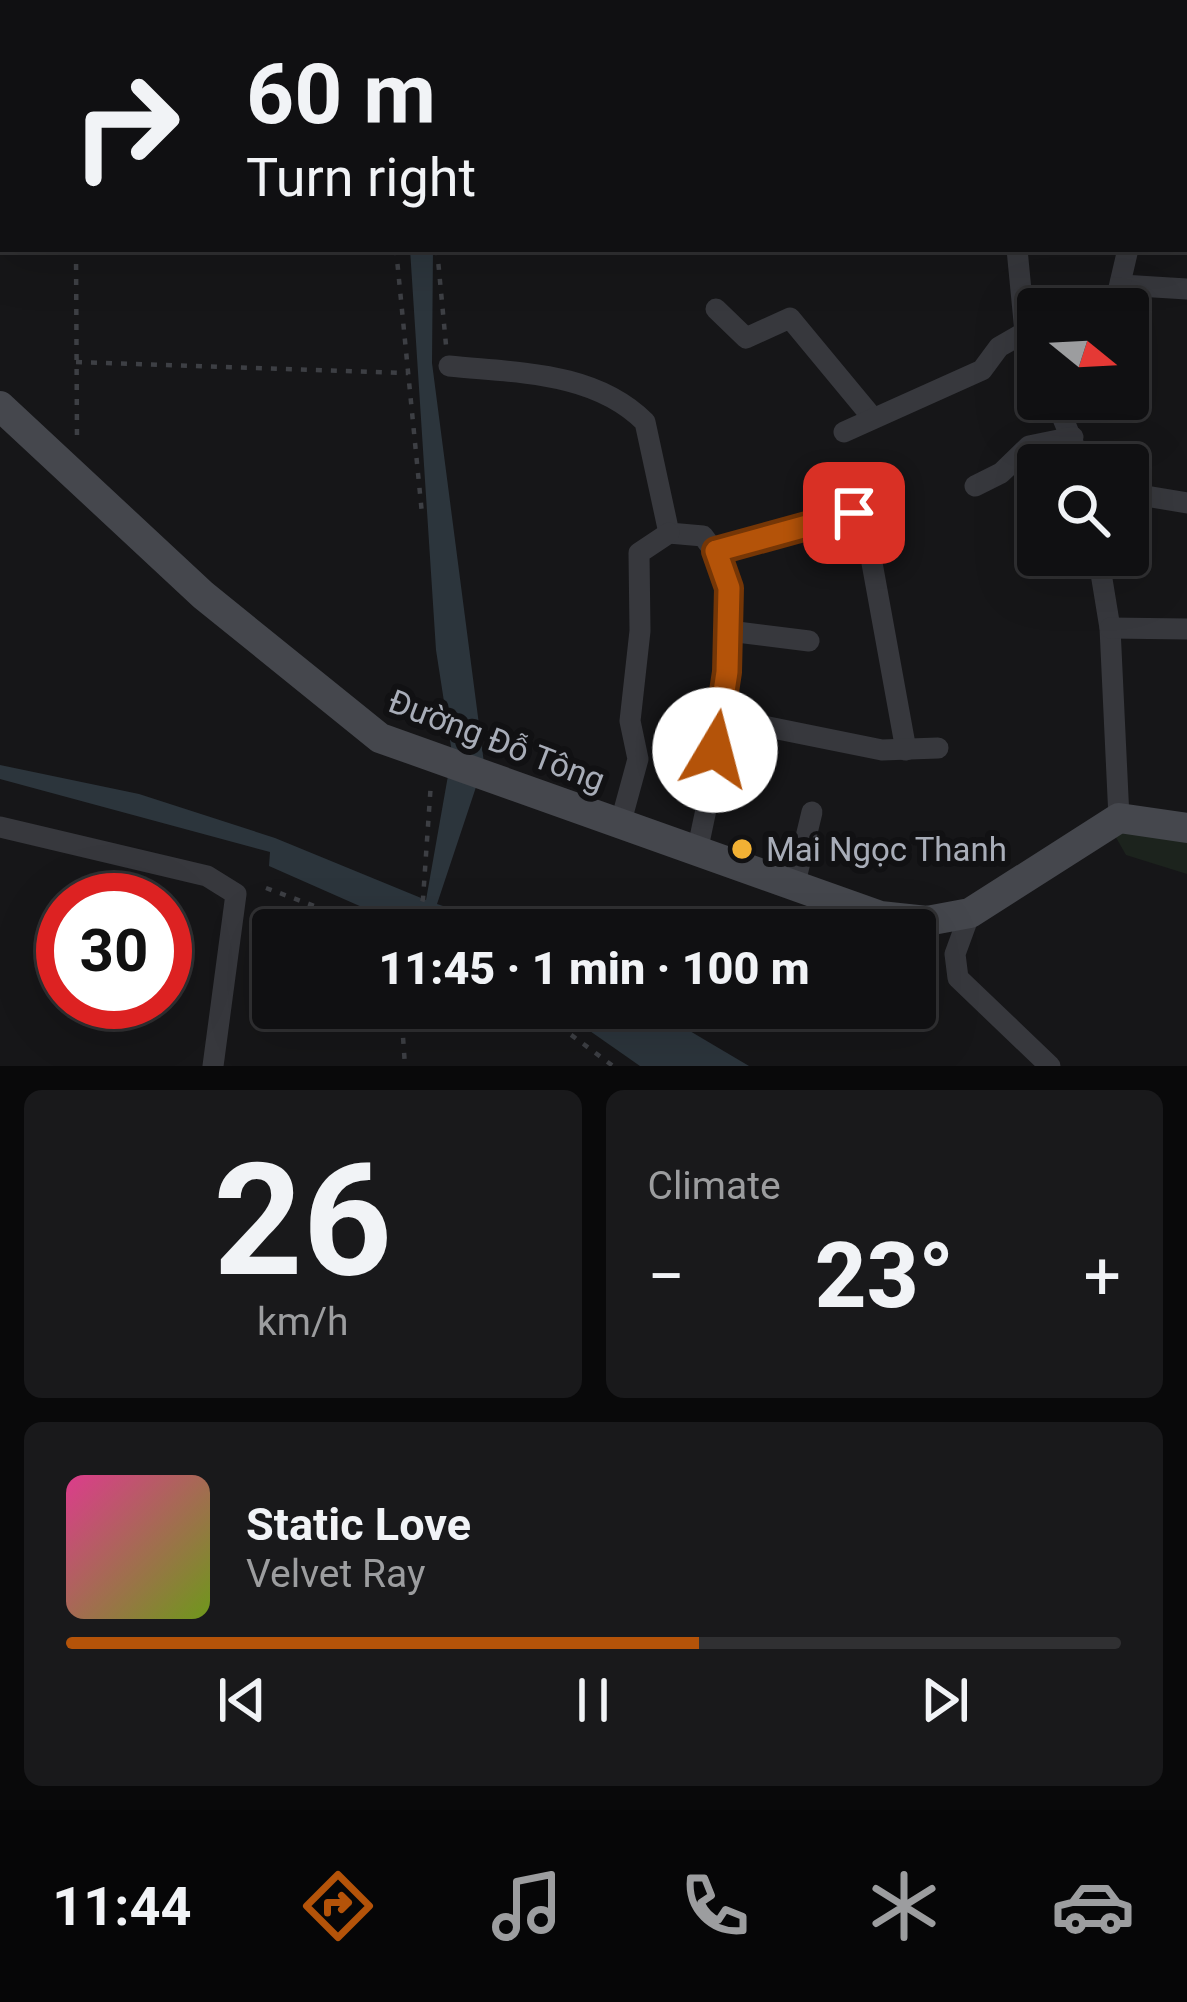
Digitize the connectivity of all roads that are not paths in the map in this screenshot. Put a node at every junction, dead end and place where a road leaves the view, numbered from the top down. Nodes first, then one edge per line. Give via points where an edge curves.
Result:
1 (1017, 252) edge
2 (1128, 252) edge
3 (1122, 285) junction
4 (1021, 288) edge
5 (1121, 288) edge
6 (1187, 289) edge
7 (716, 308) dead end
8 (1017, 337) edge
9 (449, 366) road end
10 (0, 406) edge
11 (872, 417) junction
12 (1065, 420) edge
13 (844, 432) dead end
14 (1073, 437) junction
15 (1075, 444) edge
16 (975, 486) dead end
17 (1149, 496) edge
18 (1187, 502) edge
19 (669, 533) junction
20 (716, 551) junction
21 (1101, 576) edge
22 (1110, 628) junction
23 (1187, 629) edge
24 (728, 631) junction
25 (808, 641) dead end
26 (719, 717) junction
27 (938, 748) dead end
28 (906, 749) junction
29 (812, 812) dead end
30 (1118, 818) junction
31 (620, 825) junction
32 (0, 827) edge
33 (1187, 828) edge
34 (697, 852) junction
35 (794, 887) junction
36 (970, 913) junction
37 (213, 1066) edge
38 (1050, 1066) edge

1 - 4 street
2 - 3 street
3 - 5 street
3 - 6 street
7 - 11 street via 746,338 790,318
8 - 11 street via 982,370
9 - 19 street via 564,379 637,414
10 - 31 main road, Đường Đỗ Tông via 320,694 380,738
11 - 13 street
12 - 14 street
14 - 15 street
14 - 16 street via 1029,446
17 - 18 street
19 - 20 street via 703,536
19 - 31 street via 639,553 630,721 638,759
20 - 24 street via 729,588
20 - 28 street via 842,515 864,519
21 - 22 street
22 - 23 street
22 - 30 street
24 - 25 street
24 - 26 street
26 - 28 street
26 - 34 street
27 - 28 street
29 - 35 street
30 - 33 main road
30 - 36 main road, Đường Đỗ Tông
31 - 34 main road, Đường Đỗ Tông
32 - 37 street via 207,876 236,894
34 - 35 main road, Đường Đỗ Tông
35 - 36 main road, Đường Đỗ Tông via 880,916 927,921
36 - 38 street via 953,969

